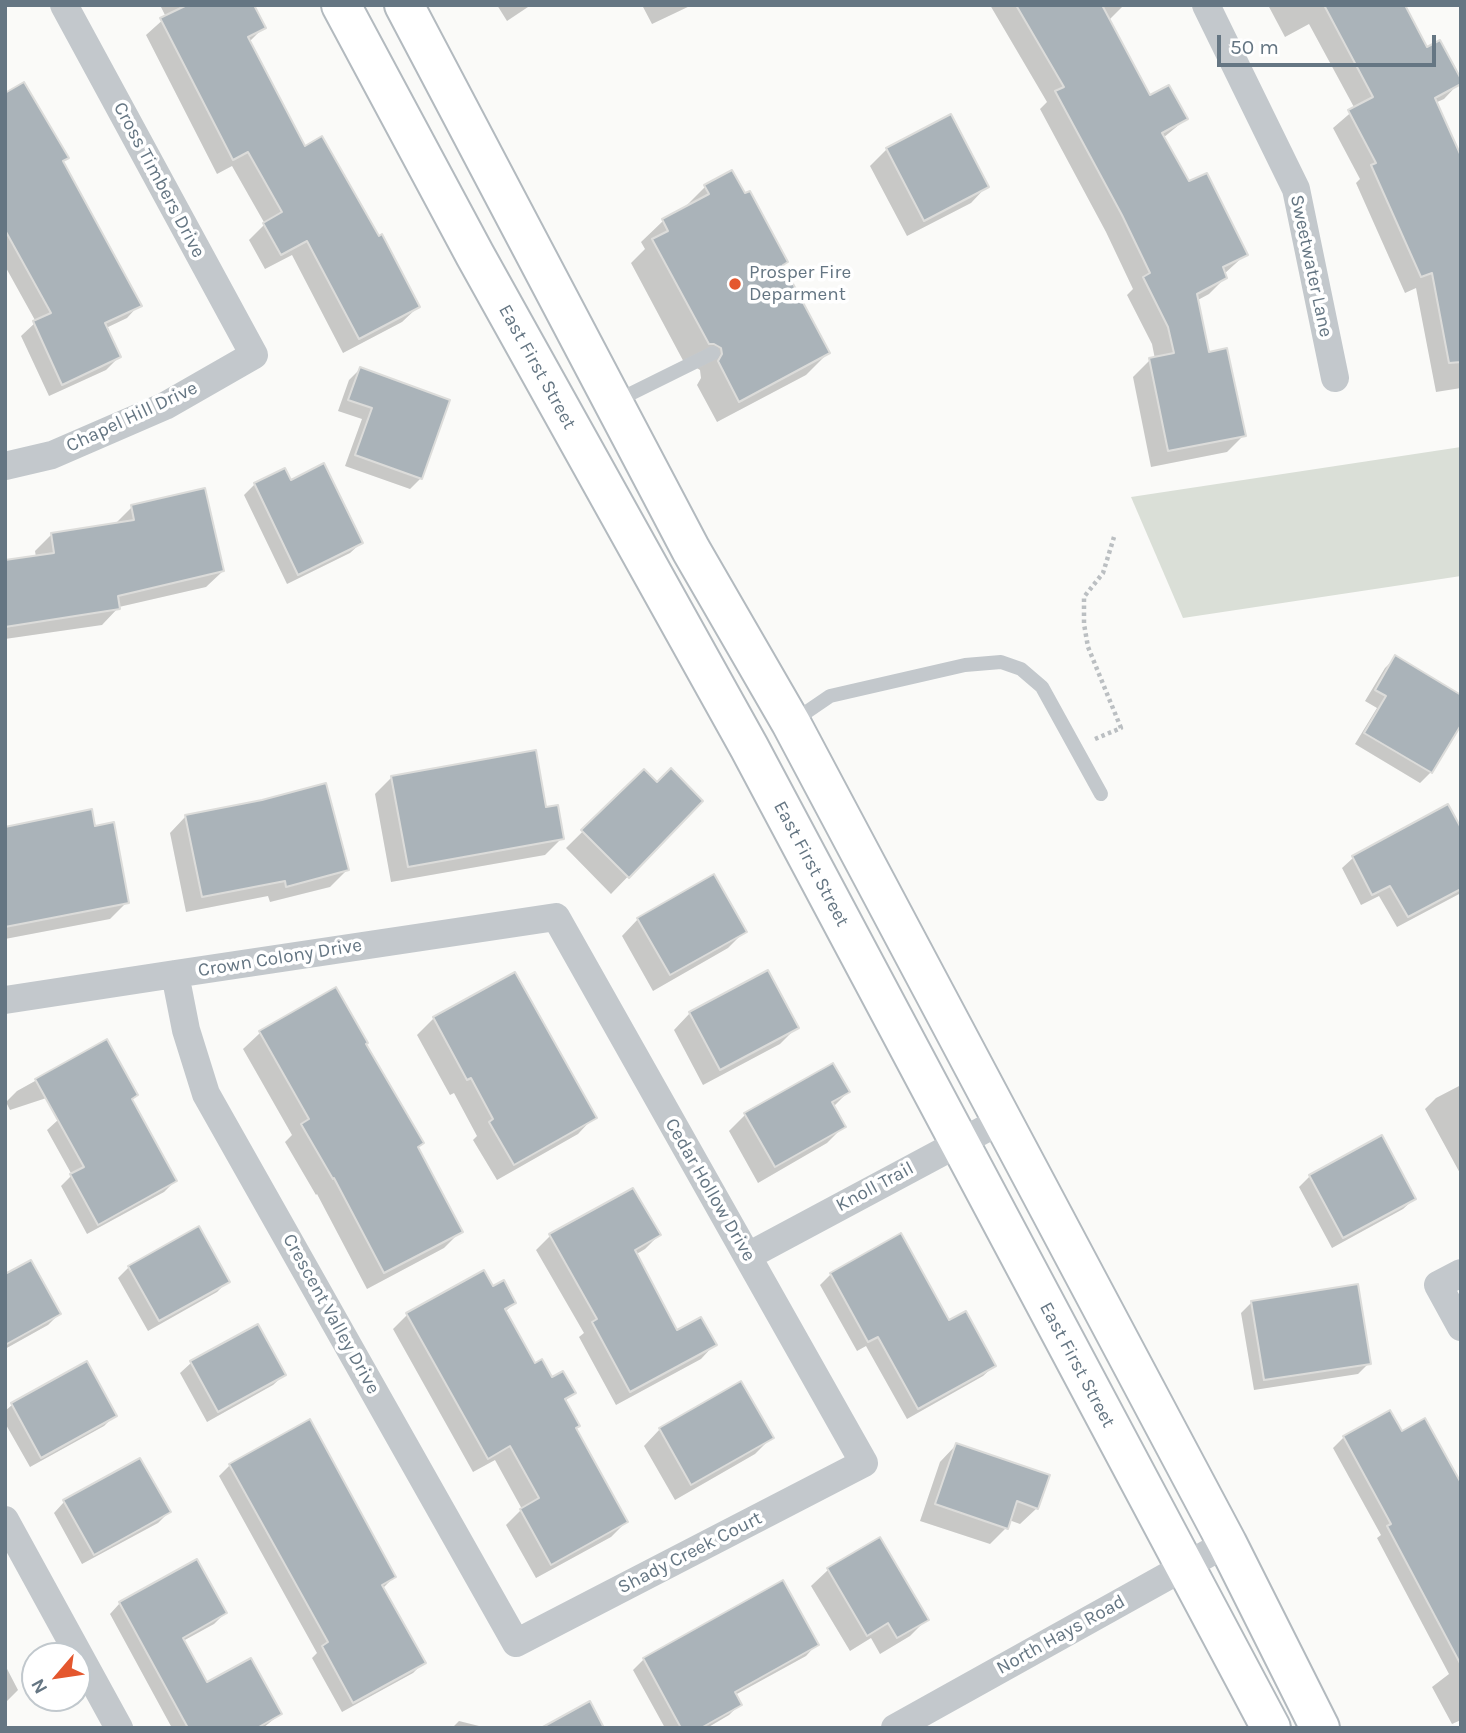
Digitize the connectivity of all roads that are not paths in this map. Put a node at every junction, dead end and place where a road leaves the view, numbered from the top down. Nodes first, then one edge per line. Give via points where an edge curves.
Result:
1 (64, 5) edge
2 (341, 5) edge
3 (404, 5) edge
4 (1206, 5) edge
5 (521, 230) junction
6 (475, 255) junction
7 (713, 353) dead end
8 (254, 355) joint
9 (1335, 378) dead end
10 (613, 402) junction
11 (570, 426) junction
12 (5, 466) edge
13 (791, 723) junction
14 (749, 747) junction
15 (1101, 794) dead end
16 (556, 917) joint
17 (175, 974) junction
18 (5, 1000) edge
19 (1002, 1120) junction
20 (958, 1142) junction
21 (748, 1256) junction
22 (1461, 1273) edge
23 (1461, 1327) edge
24 (864, 1463) joint
25 (5, 1520) edge
26 (1227, 1543) junction
27 (1184, 1565) junction
28 (516, 1643) joint
29 (119, 1728) edge
30 (895, 1728) edge
31 (1270, 1728) edge
32 (1320, 1728) edge

1 - 8 street, Cross Timbers Drive
2 - 6 main road, East First Street
3 - 5 main road
4 - 9 street, Sweetwater Lane via 1296,190
5 - 6 main road
5 - 10 main road
6 - 11 main road, East First Street
7 - 10 lane
8 - 12 street, Chapel Hill Drive via 165,406 52,455
10 - 11 main road
10 - 13 main road via 691,550
11 - 14 main road, East First Street
13 - 14 main road
13 - 15 lane via 830,696 965,665 1001,662 1021,669 1042,687
13 - 19 main road
14 - 20 main road, East First Street
16 - 17 street, Crown Colony Drive
16 - 21 street, Cedar Hollow Drive
17 - 18 street, Crown Colony Drive
17 - 28 street, Crescent Valley Drive via 206,1094
19 - 20 street, Knoll Trail
19 - 26 main road
20 - 21 street, Knoll Trail
20 - 27 main road, East First Street
21 - 24 street, Cedar Hollow Drive
22 - 23 street via 1438,1285
24 - 28 street, Shady Creek Court
25 - 29 street
26 - 27 street, North Hays Road
26 - 32 main road
27 - 30 street, North Hays Road
27 - 31 main road, East First Street

